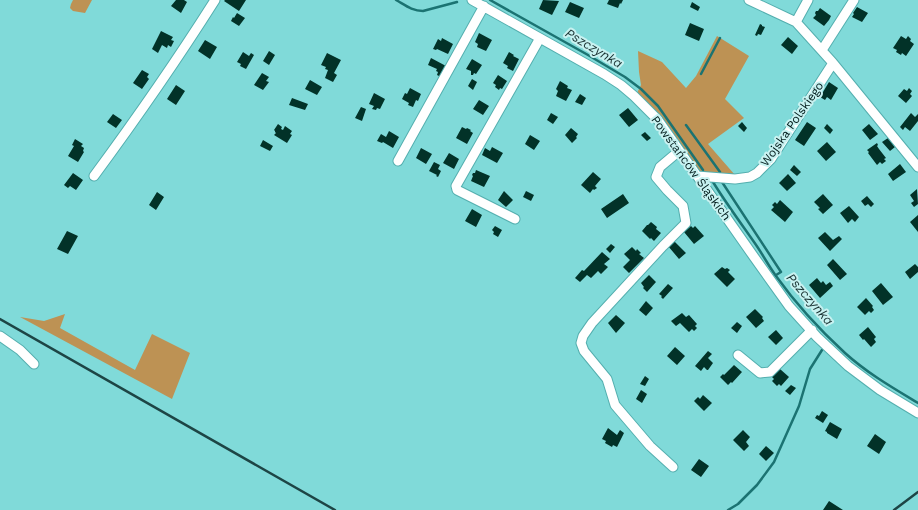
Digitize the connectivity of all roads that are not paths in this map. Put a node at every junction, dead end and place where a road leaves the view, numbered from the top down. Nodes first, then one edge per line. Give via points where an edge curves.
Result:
1 (215, 0) edge
2 (472, 0) edge
3 (749, 0) edge
4 (808, 0) edge
5 (854, 0) edge
6 (484, 6) junction
7 (796, 22) junction
8 (540, 38) junction
9 (822, 50) junction
10 (833, 63) junction
11 (679, 151) junction
12 (398, 161) dead end
13 (918, 168) edge
14 (94, 176) dead end
15 (697, 176) junction
16 (514, 219) dead end
17 (812, 330) junction
18 (0, 336) edge
19 (738, 355) dead end
20 (34, 364) dead end
21 (918, 413) edge
22 (673, 467) dead end

1 - 14 street via 177,59
2 - 6 street, Powstańców Śląskich
3 - 7 street
4 - 7 street
5 - 9 street
6 - 8 street, Powstańców Śląskich
6 - 12 street
7 - 9 street
8 - 11 street, Powstańców Śląskich via 604,74 634,96 658,120
8 - 16 street via 456,186 457,190
9 - 10 street
10 - 13 street
10 - 15 street, Wojska Polskiego via 771,159 756,173 750,177 735,179
11 - 15 street, Powstańców Śląskich
11 - 22 street via 660,167 656,177 683,206 686,223 592,323 581,343 584,351 607,378 615,405 650,446
15 - 17 street, Powstańców Śląskich via 790,306
17 - 19 street via 770,372 760,373
17 - 21 street, Powstańców Śląskich via 848,366 880,390
18 - 20 street

